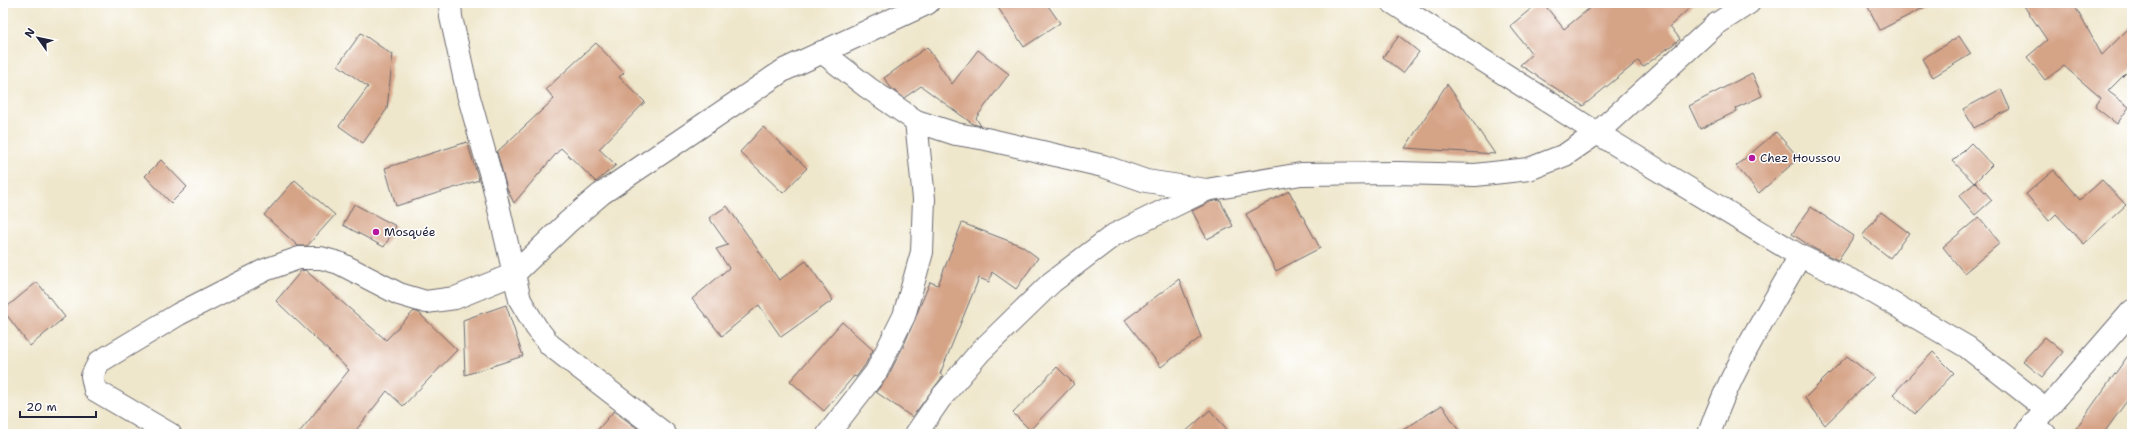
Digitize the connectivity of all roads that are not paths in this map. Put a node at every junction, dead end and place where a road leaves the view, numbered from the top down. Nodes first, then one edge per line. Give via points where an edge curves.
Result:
1 (450, 3) edge
2 (928, 3) edge
3 (1393, 3) edge
4 (1749, 3) edge
5 (822, 52) junction
6 (916, 121) junction
7 (1597, 133) junction
8 (1206, 190) junction
9 (1800, 256) junction
10 (514, 274) junction
11 (2130, 314) edge
12 (2037, 425) edge
13 (170, 434) edge
14 (665, 434) edge
15 (828, 434) edge
16 (916, 434) edge
17 (1709, 434) edge

1 - 10 street via 450,17 468,94 493,183
2 - 5 street
3 - 7 street
4 - 7 street via 1715,25
5 - 6 street
5 - 10 street via 784,70 601,194
6 - 8 street via 956,134 1103,166 1146,181
6 - 15 street via 924,199 922,252 904,316 876,372
7 - 8 street via 1565,155 1529,169 1475,175 1302,174
7 - 9 street
8 - 16 street via 1114,236 1052,282 980,352
9 - 12 street via 1861,285 1960,343
9 - 17 street via 1739,363 1718,405
10 - 13 street via 455,298 426,302 399,294 339,263 321,258 299,258 265,270 179,314 99,362 92,376 95,390
10 - 14 street via 520,300 550,345
11 - 12 street

